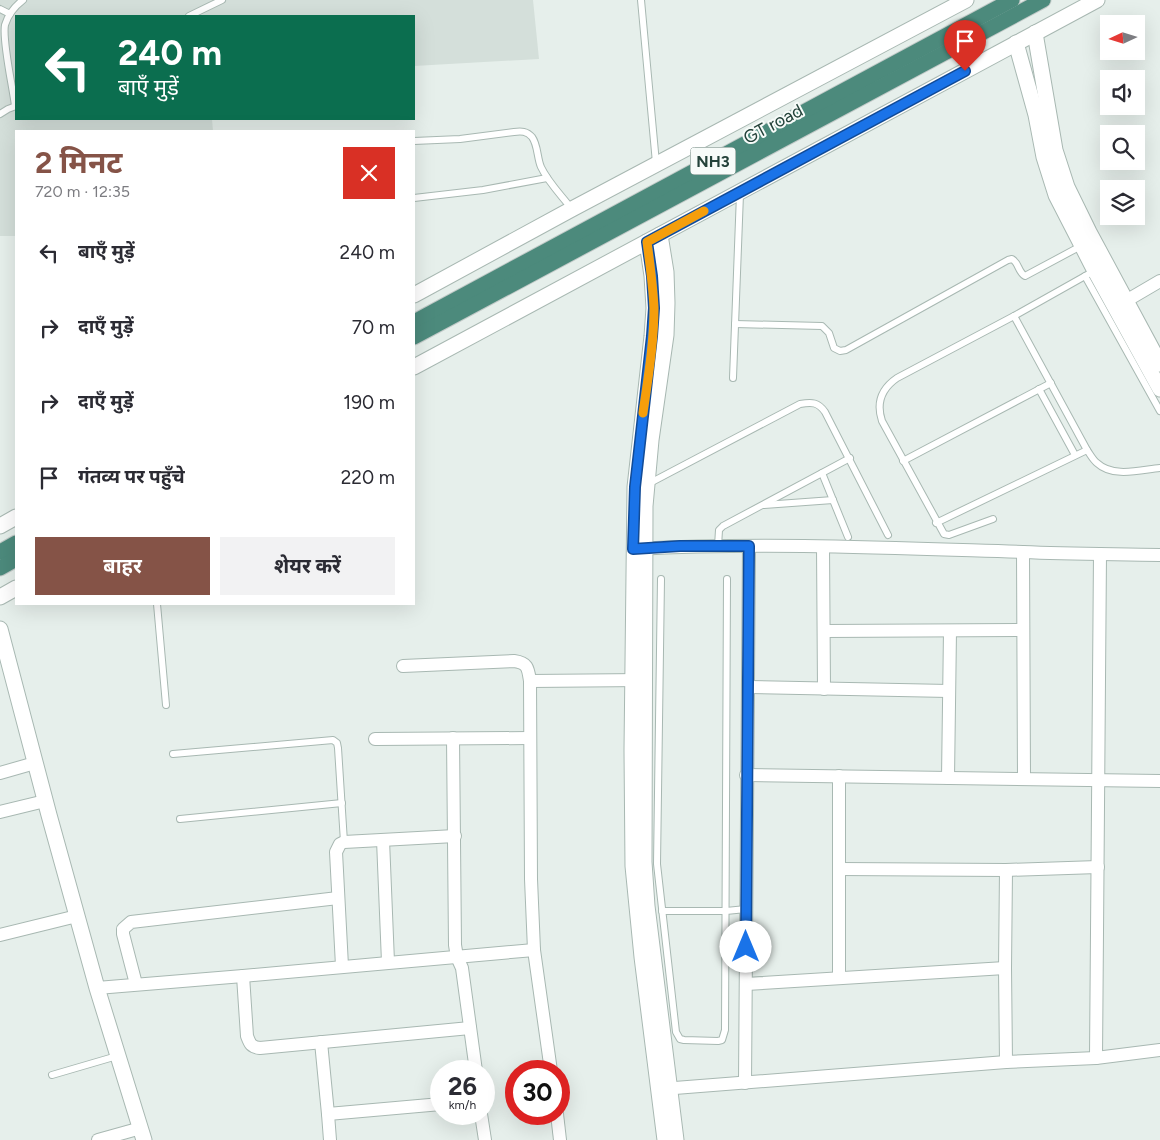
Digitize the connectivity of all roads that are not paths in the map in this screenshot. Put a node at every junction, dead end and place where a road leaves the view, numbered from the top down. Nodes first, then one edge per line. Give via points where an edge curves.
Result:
1 (23, 0) edge
2 (222, 0) edge
3 (641, 0) edge
4 (966, 0) edge
5 (1012, 0) edge
6 (1043, 0) edge
7 (1097, 0) edge
8 (0, 9) edge
9 (10, 14) junction
10 (191, 15) edge
11 (1035, 33) junction
12 (1016, 44) junction
13 (0, 104) edge
14 (13, 107) edge
15 (0, 114) edge
16 (415, 141) edge
17 (656, 164) junction
18 (547, 178) junction
19 (740, 192) junction
20 (415, 198) edge
21 (572, 209) junction
22 (653, 239) junction
23 (1082, 246) junction
24 (1090, 274) junction
25 (1160, 281) edge
26 (415, 294) edge
27 (1120, 304) junction
28 (1014, 316) junction
29 (415, 321) edge
30 (735, 324) junction
31 (415, 336) edge
32 (1160, 364) edge
33 (415, 366) edge
34 (733, 378) dead end
35 (1051, 383) junction
36 (1039, 389) junction
37 (1160, 389) edge
38 (1160, 411) edge
39 (1087, 450) junction
40 (1075, 456) junction
41 (850, 458) junction
42 (903, 461) junction
43 (1160, 468) edge
44 (822, 473) junction
45 (647, 484) junction
46 (833, 500) junction
47 (760, 505) junction
48 (15, 518) edge
49 (993, 519) dead end
50 (936, 523) junction
51 (0, 526) edge
52 (888, 534) dead end
53 (848, 536) dead end
54 (15, 544) edge
55 (718, 546) junction
56 (749, 546) junction
57 (823, 547) junction
58 (640, 549) junction
59 (0, 552) edge
60 (1023, 552) junction
61 (1100, 554) junction
62 (1160, 555) edge
63 (15, 560) edge
64 (0, 568) edge
65 (661, 579) dead end
66 (727, 579) dead end
67 (15, 589) edge
68 (0, 597) edge
69 (157, 605) edge
70 (0, 629) edge
71 (950, 630) junction
72 (1024, 630) junction
73 (824, 631) junction
74 (403, 666) dead end
75 (639, 680) junction
76 (530, 681) junction
77 (748, 687) junction
78 (824, 689) junction
79 (949, 691) junction
80 (166, 705) dead end
81 (375, 738) dead end
82 (453, 738) junction
83 (530, 738) junction
84 (173, 754) dead end
85 (35, 763) junction
86 (0, 774) edge
87 (746, 775) junction
88 (840, 776) junction
89 (948, 778) junction
90 (1024, 779) junction
91 (1097, 780) junction
92 (1160, 780) edge
93 (45, 801) junction
94 (342, 803) junction
95 (0, 812) edge
96 (180, 819) dead end
97 (455, 836) junction
98 (383, 840) junction
99 (344, 842) junction
100 (1098, 867) junction
101 (839, 869) junction
102 (1006, 870) junction
103 (338, 898) junction
104 (746, 909) junction
105 (662, 911) junction
106 (726, 911) junction
107 (77, 916) junction
108 (0, 935) edge
109 (534, 950) junction
110 (457, 957) junction
111 (388, 962) junction
112 (342, 966) junction
113 (1005, 968) junction
114 (242, 976) junction
115 (839, 978) junction
116 (136, 984) junction
117 (746, 984) junction
118 (97, 988) junction
119 (470, 1028) junction
120 (322, 1042) junction
121 (1160, 1050) edge
122 (118, 1056) junction
123 (1096, 1058) junction
124 (474, 1060) edge
125 (549, 1060) edge
126 (1006, 1062) junction
127 (52, 1075) dead end
128 (745, 1083) junction
129 (664, 1089) junction
130 (430, 1105) edge
131 (328, 1114) junction
132 (483, 1125) edge
133 (558, 1125) edge
134 (143, 1134) edge
135 (98, 1140) edge
136 (330, 1140) edge
137 (485, 1140) edge
138 (560, 1140) edge
139 (665, 1140) edge
140 (676, 1140) edge

1 - 9 lane
2 - 10 lane
3 - 17 lane
4 - 17 street
5 - 29 highway, GT road / NH3
6 - 31 highway, GT road / NH3
7 - 11 street
8 - 9 lane
9 - 14 lane via 5,26
11 - 12 street
11 - 27 street via 1055,150 1067,187
12 - 19 street
12 - 23 street via 1046,165 1056,195
13 - 14 lane
14 - 15 lane
16 - 18 lane via 522,131 532,137
17 - 21 street
18 - 20 lane
18 - 21 lane
19 - 22 street
19 - 30 lane
21 - 26 street
22 - 33 street
22 - 45 street via 666,272 666,335
22 - 58 street via 652,336 635,487
23 - 24 street
23 - 30 lane via 1025,276 1016,262 1008,260 840,351 834,348 826,328 822,326
24 - 27 street
24 - 28 lane
24 - 38 lane
25 - 27 street
27 - 32 street
27 - 37 street
28 - 35 lane
28 - 42 lane via 889,384 880,400 880,414
30 - 34 lane
35 - 36 lane
35 - 39 lane
36 - 40 lane
36 - 42 lane
39 - 40 lane
39 - 43 lane via 1096,462 1114,471
40 - 50 lane
41 - 44 lane
41 - 45 lane via 820,404 808,402
41 - 52 lane
42 - 50 lane
44 - 46 lane
44 - 47 lane
45 - 58 street
46 - 47 lane
46 - 53 lane
47 - 55 lane via 723,526 719,530
48 - 51 street
49 - 50 lane via 949,535 944,534
54 - 59 highway
55 - 56 street
55 - 58 street
56 - 57 street
56 - 77 street
57 - 60 street
57 - 73 street
58 - 75 street
60 - 61 street
60 - 72 street
61 - 62 street
61 - 91 street
63 - 64 highway
65 - 105 lane via 657,864
66 - 106 lane
67 - 68 street
69 - 80 lane
70 - 85 street
71 - 72 street
71 - 73 street
71 - 79 street
72 - 90 street
73 - 78 street
74 - 76 street via 514,660 528,667
75 - 76 street
75 - 129 street via 632,750 635,895
76 - 83 street
77 - 78 street
77 - 87 street
78 - 79 street
79 - 89 street
81 - 82 street
82 - 83 street
82 - 97 street
83 - 109 street
84 - 94 lane via 333,740 338,748
85 - 86 street
85 - 93 street
87 - 88 street
87 - 104 street
88 - 89 street
88 - 101 street
89 - 90 street
90 - 91 street
91 - 92 street
91 - 100 street
93 - 95 street
93 - 107 street
94 - 96 lane
94 - 99 lane
97 - 98 street
97 - 110 street
98 - 99 street
98 - 111 street
99 - 103 street via 336,852
100 - 102 street
100 - 123 street
101 - 102 street
101 - 115 street
102 - 113 street
103 - 112 street
103 - 116 street via 131,922 123,929 123,934
104 - 106 lane
104 - 117 street
105 - 106 lane
105 - 106 lane via 677,1036 684,1040 718,1041 724,1036
107 - 108 street
107 - 118 street
109 - 110 street
109 - 125 street
110 - 111 street
110 - 119 street via 462,968
111 - 112 street
112 - 114 street
113 - 115 street
113 - 126 street
114 - 116 street
114 - 120 street via 247,1036 253,1047
115 - 117 street
116 - 118 street
117 - 128 street
118 - 122 street
119 - 120 street
119 - 124 street
120 - 131 street
121 - 123 street
122 - 127 lane
122 - 134 street
123 - 126 street
126 - 128 street
128 - 129 street
129 - 139 street
129 - 140 street
130 - 131 street
131 - 136 street
132 - 137 street
133 - 138 street
134 - 135 street

